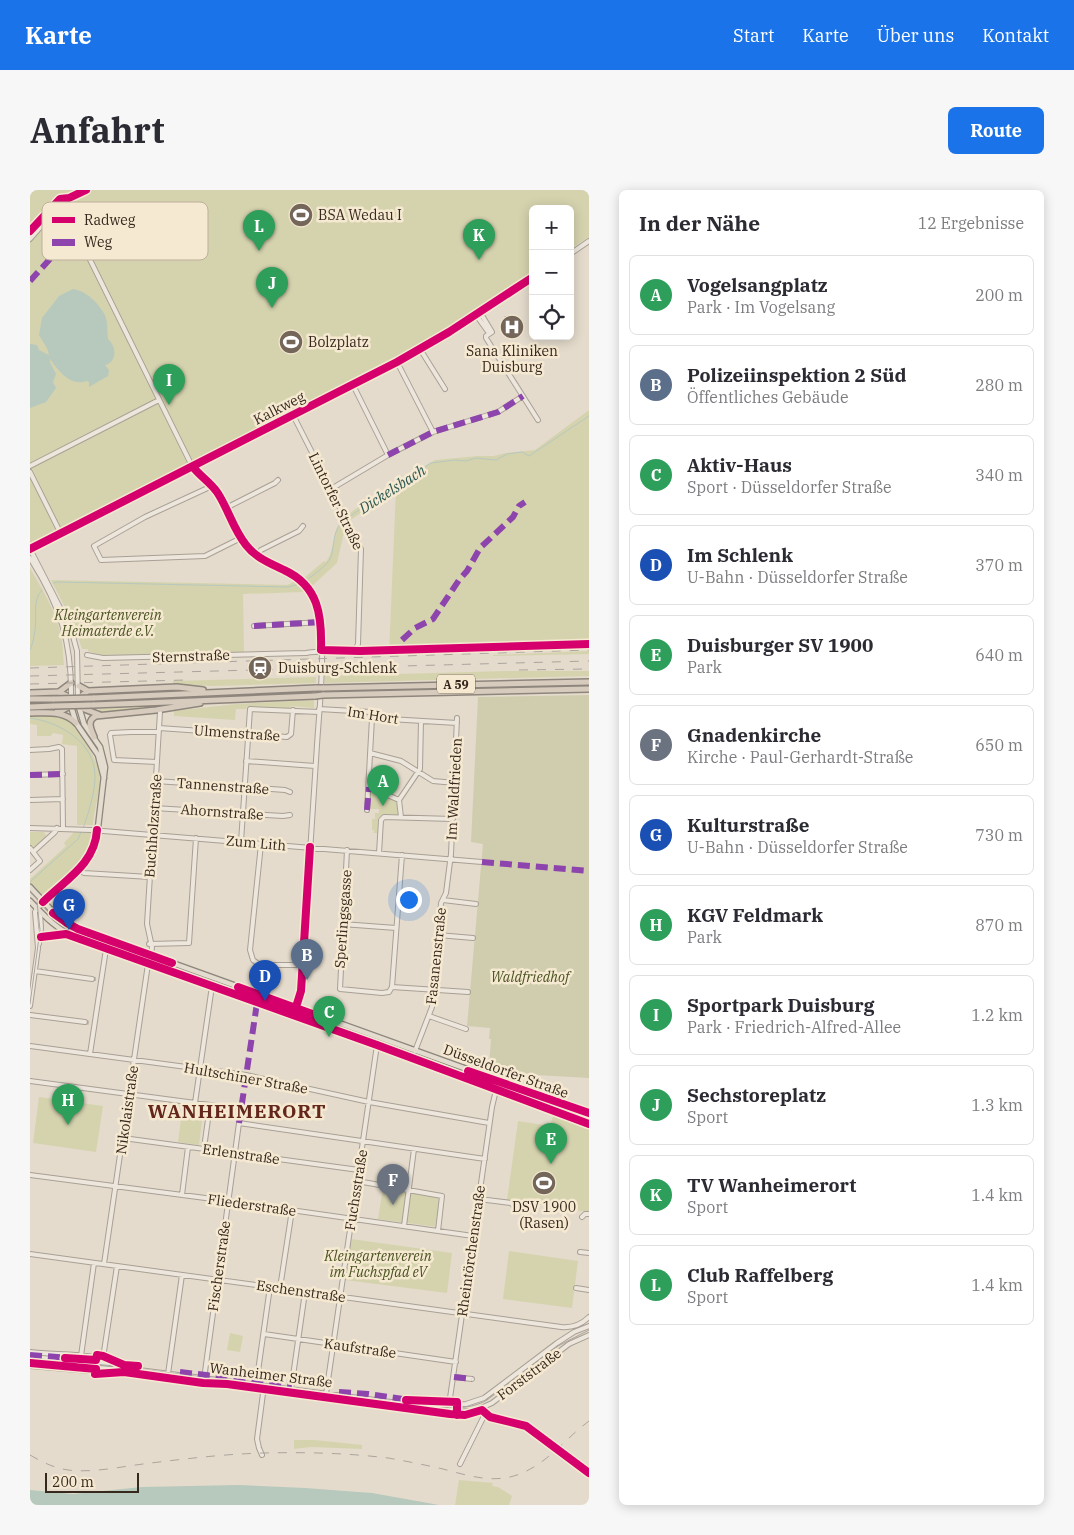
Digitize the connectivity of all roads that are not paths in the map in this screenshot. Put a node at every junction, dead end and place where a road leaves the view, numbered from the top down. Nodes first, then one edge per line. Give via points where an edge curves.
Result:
1 (42, 226) edge
2 (30, 239) edge
3 (589, 241) edge
4 (574, 251) edge
5 (91, 260) edge
6 (529, 280) edge
7 (478, 313) junction
8 (420, 349) junction
9 (397, 362) junction
10 (353, 384) junction
11 (445, 389) dead end
12 (523, 396) junction
13 (158, 400) junction
14 (293, 416) junction
15 (538, 420) dead end
16 (432, 432) junction
17 (388, 454) junction
18 (30, 466) edge
19 (193, 467) junction
20 (30, 472) edge
21 (278, 480) dead end
22 (212, 486) junction
23 (331, 490) junction
24 (226, 508) junction
25 (303, 526) dead end
26 (61, 534) junction
27 (241, 538) junction
28 (30, 549) edge
29 (256, 555) junction
30 (30, 558) edge
31 (321, 622) junction
32 (254, 626) dead end
33 (321, 650) junction
34 (355, 650) joint
35 (87, 655) dead end
36 (589, 682) edge
37 (71, 683) junction
38 (78, 686) junction
39 (589, 690) edge
40 (88, 691) junction
41 (58, 692) junction
42 (211, 692) junction
43 (30, 693) edge
44 (78, 697) junction
45 (30, 699) edge
46 (211, 700) junction
47 (72, 702) junction
48 (30, 707) edge
49 (79, 707) junction
50 (293, 710) junction
51 (319, 710) junction
52 (158, 711) junction
53 (30, 713) edge
54 (54, 713) junction
55 (100, 715) junction
56 (372, 718) junction
57 (421, 721) junction
58 (457, 721) joint
59 (76, 723) junction
60 (158, 730) junction
61 (248, 734) junction
62 (94, 737) junction
63 (30, 750) edge
64 (370, 753) junction
65 (246, 761) junction
66 (157, 762) junction
67 (420, 762) junction
68 (315, 766) junction
69 (412, 768) junction
70 (419, 772) junction
71 (63, 774) junction
72 (30, 775) edge
73 (104, 781) junction
74 (156, 781) junction
75 (455, 783) junction
76 (244, 787) junction
77 (368, 787) junction
78 (290, 792) dead end
79 (63, 799) junction
80 (30, 800) edge
81 (399, 800) junction
82 (154, 808) junction
83 (366, 810) dead end
84 (242, 813) junction
85 (290, 815) dead end
86 (401, 817) junction
87 (453, 819) junction
88 (30, 828) edge
89 (57, 828) junction
90 (63, 828) junction
91 (97, 830) junction
92 (152, 834) junction
93 (196, 838) junction
94 (241, 842) junction
95 (261, 844) junction
96 (310, 847) junction
97 (32, 850) edge
98 (347, 850) junction
99 (379, 853) junction
100 (402, 855) junction
101 (450, 860) junction
102 (482, 862) dead end
103 (30, 870) edge
104 (79, 870) junction
105 (150, 877) junction
106 (30, 887) edge
107 (442, 900) junction
108 (30, 901) edge
109 (43, 902) junction
110 (476, 904) dead end
111 (38, 910) junction
112 (342, 924) junction
113 (396, 928) junction
114 (66, 934) junction
115 (39, 935) junction
116 (438, 935) junction
117 (473, 938) dead end
118 (150, 944) junction
119 (106, 949) junction
120 (150, 955) junction
121 (148, 964) junction
122 (302, 965) junction
123 (35, 971) junction
124 (92, 979) tunnel mouth
125 (212, 986) junction
126 (392, 987) junction
127 (434, 990) junction
128 (468, 992) dead end
129 (30, 1006) edge
130 (296, 1007) junction
131 (30, 1015) edge
132 (292, 1016) junction
133 (429, 1016) junction
134 (85, 1022) tunnel mouth
135 (466, 1029) dead end
136 (377, 1045) junction
137 (30, 1046) edge
138 (415, 1051) junction
139 (90, 1054) junction
140 (134, 1060) junction
141 (199, 1069) junction
142 (30, 1081) edge
143 (496, 1090) junction
144 (129, 1094) junction
145 (195, 1102) junction
146 (368, 1102) junction
147 (210, 1105) junction
148 (234, 1108) dead end
149 (589, 1113) edge
150 (489, 1123) junction
151 (589, 1124) edge
152 (123, 1138) junction
153 (363, 1141) junction
154 (188, 1146) junction
155 (204, 1148) junction
156 (414, 1149) junction
157 (235, 1153) junction
158 (484, 1159) junction
159 (358, 1170) junction
160 (30, 1175) edge
161 (357, 1181) junction
162 (116, 1187) junction
163 (408, 1190) junction
164 (182, 1195) junction
165 (479, 1199) junction
166 (228, 1201) junction
167 (514, 1206) dead end
168 (292, 1210) junction
169 (589, 1214) edge
170 (582, 1217) dead end
171 (351, 1219) junction
172 (404, 1226) junction
173 (438, 1231) junction
174 (473, 1236) junction
175 (580, 1252) dead end
176 (589, 1253) edge
177 (30, 1254) edge
178 (94, 1263) junction
179 (104, 1264) junction
180 (116, 1266) junction
181 (182, 1275) junction
182 (217, 1280) junction
183 (270, 1287) junction
184 (280, 1288) junction
185 (576, 1288) dead end
186 (589, 1290) edge
187 (305, 1292) junction
188 (340, 1296) junction
189 (462, 1313) junction
190 (589, 1317) edge
191 (589, 1326) edge
192 (561, 1327) junction
193 (264, 1334) junction
194 (589, 1335) edge
195 (564, 1338) junction
196 (299, 1339) junction
197 (334, 1344) junction
198 (30, 1352) edge
199 (81, 1356) junction
200 (30, 1357) edge
201 (103, 1358) junction
202 (37, 1360) junction
203 (30, 1362) edge
204 (456, 1362) junction
205 (30, 1366) edge
206 (123, 1368) junction
207 (168, 1374) junction
208 (454, 1376) junction
209 (204, 1378) junction
210 (472, 1379) dead end
211 (256, 1385) junction
212 (264, 1386) junction
213 (290, 1390) junction
214 (326, 1394) junction
215 (450, 1404) junction
216 (415, 1405) junction
217 (481, 1408) junction
218 (450, 1412) junction
219 (485, 1414) junction
220 (262, 1455) dead end
221 (460, 1464) dead end
222 (589, 1473) edge

1 - 2 street
3 - 4 street
5 - 13 street
6 - 7 street, Kalkweg
7 - 8 street, Kalkweg
7 - 12 street via 491,332 486,338
8 - 9 street, Kalkweg
8 - 11 street
9 - 10 street, Kalkweg
9 - 16 street
10 - 14 street, Kalkweg
10 - 17 street
12 - 15 street
12 - 16 street via 498,412
13 - 18 street
13 - 19 street
14 - 19 street, Kalkweg
14 - 23 street, Lintorfer Straße
16 - 17 street
17 - 23 street
19 - 22 street
19 - 26 street, Kalkweg
20 - 26 street
21 - 24 street
22 - 24 street
22 - 27 street via 144,517 94,546 101,560 205,556
23 - 34 street, Lintorfer Straße via 362,552 358,644
24 - 27 street
25 - 29 street
26 - 28 street, Kalkweg
27 - 29 street
28 - 38 street via 71,629 77,650
29 - 31 street via 303,582 317,604
30 - 37 street via 62,620 68,643
31 - 32 street
31 - 33 street
33 - 34 street, Sternstraße
33 - 35 street, Sternstraße via 103,658
33 - 51 street
36 - 42 highway, A 59, bridge
37 - 41 highway
37 - 47 street
38 - 40 highway
38 - 44 street
39 - 46 highway, A 59, bridge
40 - 42 highway via 177,687
40 - 44 highway
41 - 43 highway
41 - 47 highway
42 - 45 highway, A 59, bridge
44 - 47 highway
44 - 49 street
46 - 48 highway, A 59, bridge
46 - 52 highway, A 59
47 - 49 highway
47 - 54 highway via 65,710
47 - 59 main road
49 - 55 highway
49 - 62 main road via 82,720
50 - 51 street
50 - 61 street via 250,709
50 - 61 street, Ulmenstraße via 290,736
51 - 56 street, Im Hort via 370,712
51 - 68 street
52 - 55 highway
52 - 60 street, Buchholzstraße
53 - 54 highway
54 - 59 highway
55 - 62 highway via 90,723
56 - 57 street, Im Hort
56 - 64 street
57 - 58 street, Im Hort
57 - 67 street
58 - 75 street, Im Waldfrieden
59 - 73 main road via 98,755
60 - 61 street, Ulmenstraße
60 - 66 street, Buchholzstraße
60 - 66 street, Ulmenstraße via 110,734 114,760
61 - 65 street
62 - 73 main road via 103,756
63 - 71 street via 62,749
64 - 69 street via 393,758
64 - 77 street
65 - 68 street
65 - 76 street
66 - 74 street, Buchholzstraße
67 - 69 street
67 - 70 street
68 - 96 street
69 - 70 street
70 - 75 street via 433,782
70 - 81 street
71 - 72 street
71 - 79 street
73 - 91 main road
74 - 76 street, Tannenstraße
74 - 82 street, Buchholzstraße
75 - 87 street, Im Waldfrieden
76 - 78 street, Tannenstraße
76 - 84 street
77 - 81 street
77 - 83 street
79 - 80 street
79 - 90 street
81 - 86 street
82 - 84 street, Ahornstraße
82 - 92 street, Buchholzstraße
84 - 85 street, Ahornstraße
84 - 94 street
86 - 87 street
86 - 99 street via 382,818
87 - 101 street, Im Waldfrieden
88 - 89 street, Zum Lith
89 - 90 street, Zum Lith
89 - 97 street
90 - 91 street, Zum Lith
91 - 92 street, Zum Lith
91 - 104 main road via 91,854
92 - 93 street, Zum Lith
92 - 105 street, Buchholzstraße
93 - 94 street, Zum Lith
93 - 118 street via 189,943
94 - 95 street, Zum Lith
95 - 96 street, Zum Lith
95 - 122 street via 250,950 253,960 257,964
96 - 98 street, Zum Lith
96 - 122 street
97 - 103 street via 40,861
98 - 99 street, Zum Lith
98 - 112 street, Sperlingsgasse
99 - 100 street, Zum Lith
100 - 101 street, Zum Lith
100 - 113 street
101 - 102 street, Zum Lith
101 - 107 street, Fasanenstraße via 446,893
104 - 105 street
104 - 109 main road
105 - 118 street, Buchholzstraße via 147,924
106 - 109 main road, Düsseldorfer Straße
107 - 110 street
107 - 116 street, Fasanenstraße
108 - 111 main road, Düsseldorfer Straße
109 - 111 main road
109 - 120 main road, Düsseldorfer Straße via 54,914 78,929
111 - 114 main road, Düsseldorfer Straße
111 - 115 street via 35,912
112 - 113 street
112 - 126 street, Sperlingsgasse via 340,989 382,993 389,992
113 - 126 street
114 - 115 street, Düsseldorfer Straße
114 - 119 main road, Düsseldorfer Straße
115 - 123 street
116 - 117 street
116 - 127 street, Fasanenstraße
118 - 120 street, Buchholzstraße
119 - 121 main road, Düsseldorfer Straße
119 - 139 street
120 - 121 street, Nikolaistraße
120 - 130 main road, Düsseldorfer Straße
121 - 125 main road, Düsseldorfer Straße
121 - 140 street, Nikolaistraße
122 - 130 street via 301,990
123 - 124 street
123 - 129 street
125 - 132 main road, Düsseldorfer Straße
125 - 141 street
126 - 127 street
127 - 128 street
127 - 133 street, Fasanenstraße
130 - 132 street
130 - 138 main road, Düsseldorfer Straße
131 - 134 street
132 - 136 main road, Düsseldorfer Straße
133 - 135 street
133 - 138 street, Fasanenstraße
136 - 143 main road, Düsseldorfer Straße
136 - 146 street, Fuchsstraße
137 - 139 street, Hultschiner Straße
138 - 149 main road, Düsseldorfer Straße
139 - 140 street, Hultschiner Straße
140 - 141 street, Hultschiner Straße
140 - 144 street, Nikolaistraße
141 - 145 street
141 - 146 street, Hultschiner Straße via 265,1078
142 - 144 street
143 - 150 street, Rheintörchenstraße
143 - 151 main road, Düsseldorfer Straße
144 - 145 street
144 - 152 street, Nikolaistraße
145 - 147 street
146 - 150 street, Hultschiner Straße
146 - 153 street, Fuchsstraße
147 - 148 street
147 - 155 street
150 - 158 street, Rheintörchenstraße
152 - 154 street, Erlenstraße
152 - 162 street, Nikolaistraße
153 - 156 street
153 - 157 street, Fischerstraße via 239,1123
153 - 159 street, Fuchsstraße
154 - 155 street, Erlenstraße
154 - 164 street
155 - 157 street, Erlenstraße
156 - 158 street
156 - 163 street
157 - 159 street, Erlenstraße
157 - 166 street, Fischerstraße
158 - 165 street, Rheintörchenstraße
159 - 161 street, Fuchsstraße
160 - 162 street, Fliederstraße
161 - 163 street
161 - 171 street, Fuchsstraße
162 - 164 street, Fliederstraße
162 - 179 street, Nikolaistraße
163 - 172 street
163 - 173 street via 442,1196
164 - 166 street, Fliederstraße
165 - 167 street
165 - 174 street, Rheintörchenstraße
166 - 168 street, Fliederstraße
166 - 182 street, Fischerstraße
168 - 171 street, Fliederstraße
168 - 184 street
169 - 170 street
171 - 172 street, Fliederstraße
171 - 188 street, Fuchsstraße
172 - 173 street, Fliederstraße
173 - 174 street, Fliederstraße
174 - 189 street, Rheintörchenstraße
175 - 176 street
177 - 178 street, Eschenstraße
178 - 179 street, Eschenstraße
178 - 199 street
179 - 180 street, Eschenstraße
180 - 181 street, Eschenstraße
180 - 201 street
181 - 182 street, Eschenstraße
181 - 207 street
182 - 183 street, Eschenstraße
182 - 209 street, Fischerstraße
183 - 184 street, Eschenstraße
183 - 193 street
184 - 187 street, Eschenstraße
185 - 186 street
187 - 188 street, Eschenstraße
187 - 196 street
188 - 189 street, Eschenstraße
188 - 197 street, Fuchsstraße
189 - 192 street, Eschenstraße
189 - 204 street, Rheintörchenstraße
190 - 192 street, Forststraße via 573,1327
191 - 195 street, Forststraße
192 - 195 street
193 - 196 street, Kaufstraße
193 - 211 street
194 - 217 street, Forststraße via 578,1338
195 - 215 street, Forststraße via 484,1398 466,1404
196 - 197 street, Kaufstraße
196 - 213 street
197 - 204 street, Kaufstraße
197 - 214 street, Fuchsstraße
198 - 199 street, Wanheimer Straße
199 - 201 street, Wanheimer Straße
200 - 202 street, Wanheimer Straße
201 - 206 street, Wanheimer Straße
202 - 203 street, Wanheimer Straße
202 - 206 street, Wanheimer Straße via 113,1364
204 - 208 street, Rheintörchenstraße
205 - 206 street, Wanheimer Straße via 102,1372
206 - 207 street, Wanheimer Straße
207 - 209 street, Wanheimer Straße
208 - 210 street
208 - 215 street, Rheintörchenstraße
209 - 211 street, Wanheimer Straße
211 - 212 street, Wanheimer Straße
212 - 213 street, Wanheimer Straße
212 - 220 street via 257,1439
213 - 214 street, Wanheimer Straße
214 - 216 street, Wanheimer Straße
215 - 216 street, Wanheimer Straße
215 - 218 street, Rheintörchenstraße
216 - 218 street, Wanheimer Straße
217 - 218 street, Forststraße
217 - 219 street
219 - 221 street
219 - 222 street via 526,1426

